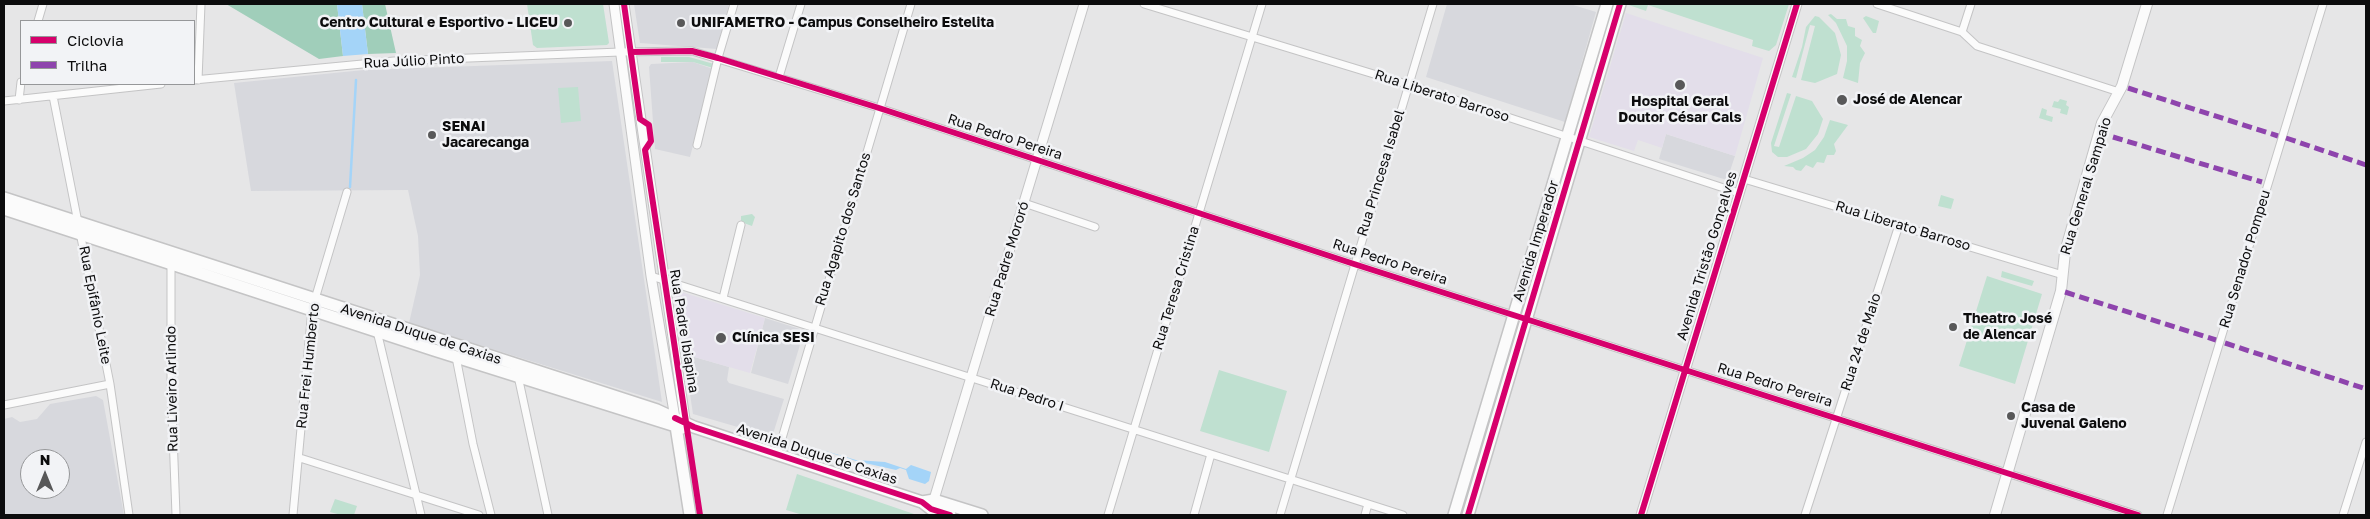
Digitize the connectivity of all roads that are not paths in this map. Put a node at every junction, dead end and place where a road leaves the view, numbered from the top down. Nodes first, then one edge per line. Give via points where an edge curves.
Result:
1 (44, 4) edge
2 (201, 4) edge
3 (614, 4) edge
4 (624, 4) edge
5 (734, 4) edge
6 (801, 4) edge
7 (911, 4) edge
8 (1084, 4) edge
9 (1144, 4) edge
10 (1262, 4) edge
11 (1433, 4) edge
12 (1607, 4) edge
13 (1620, 4) edge
14 (1797, 4) edge
15 (1878, 4) edge
16 (1971, 4) edge
17 (2147, 4) edge
18 (2323, 4) edge
19 (38, 20) edge
20 (1962, 32) junction
21 (1252, 38) junction
22 (620, 52) junction
23 (631, 52) junction
24 (718, 58) junction
25 (197, 78) edge
26 (779, 78) junction
27 (1408, 84) junction
28 (20, 85) edge
29 (152, 85) edge
30 (2118, 92) junction
31 (53, 96) junction
32 (18, 100) junction
33 (4, 101) edge
34 (879, 108) junction
35 (1567, 136) junction
36 (1579, 140) junction
37 (697, 145) dead end
38 (1036, 161) junction
39 (1744, 179) junction
40 (347, 192) dead end
41 (1740, 193) junction
42 (4, 198) edge
43 (1024, 203) junction
44 (4, 208) edge
45 (1198, 213) junction
46 (741, 225) dead end
47 (1899, 225) junction
48 (1095, 227) dead end
49 (81, 229) junction
50 (171, 264) junction
51 (1354, 264) junction
52 (2063, 275) junction
53 (651, 276) junction
54 (663, 280) junction
55 (723, 298) junction
56 (313, 304) junction
57 (1514, 316) junction
58 (1526, 319) junction
59 (814, 327) junction
60 (377, 331) junction
61 (436, 345) junction
62 (456, 357) junction
63 (1685, 370) junction
64 (518, 376) junction
65 (971, 376) junction
66 (110, 384) junction
67 (4, 405) edge
68 (1837, 417) junction
69 (681, 425) junction
70 (1134, 429) junction
71 (2366, 442) edge
72 (1211, 454) junction
73 (777, 455) junction
74 (300, 458) junction
75 (2007, 473) junction
76 (1291, 479) junction
77 (416, 494) junction
78 (1368, 504) junction
79 (929, 506) edge
80 (129, 515) edge
81 (176, 515) edge
82 (293, 515) edge
83 (421, 515) edge
84 (479, 515) edge
85 (490, 515) edge
86 (548, 515) edge
87 (690, 515) edge
88 (950, 515) edge
89 (982, 515) edge
90 (1108, 515) edge
91 (1194, 515) edge
92 (1280, 515) edge
93 (1365, 515) edge
94 (1403, 515) edge
95 (1454, 515) edge
96 (1468, 515) edge
97 (1641, 515) edge
98 (1805, 515) edge
99 (1995, 515) edge
100 (2138, 515) edge
101 (2167, 515) edge
102 (2343, 515) edge

1 - 19 street
2 - 25 street
3 - 22 street, Rua Padre Ibiapina
4 - 23 street, Rua Padre Ibiapina
5 - 24 street
6 - 26 street
7 - 34 street, Rua Agapito dos Santos
8 - 38 street, Rua Padre Mororó
9 - 21 street, Rua Liberato Barroso
10 - 21 street, Rua Teresa Cristina
11 - 27 street, Rua Princesa Isabel
12 - 35 main road, Avenida Imperador
13 - 36 main road, Avenida Imperador
14 - 39 street, Avenida Tristão Gonçalves
15 - 20 street
16 - 20 street
17 - 30 main road, Rua General Sampaio
18 - 101 street, Rua Senador Pompeu
20 - 30 street via 1977,46
21 - 27 street, Rua Liberato Barroso
21 - 45 street, Rua Teresa Cristina
22 - 23 street, Rua Júlio Pinto
22 - 25 street, Rua Júlio Pinto via 394,61
22 - 53 street, Rua Padre Ibiapina
23 - 24 street, Rua Pedro Pereira via 692,51
23 - 54 street, Rua Padre Ibiapina
24 - 26 street, Rua Pedro Pereira
24 - 37 street
26 - 34 street, Rua Pedro Pereira
27 - 35 street, Rua Liberato Barroso
27 - 51 street, Rua Princesa Isabel
28 - 32 street
29 - 31 street
30 - 52 main road, Rua General Sampaio via 2102,123 2065,252
31 - 32 street
31 - 49 street, Rua Epifânio Leite
32 - 33 street
34 - 38 street, Rua Pedro Pereira
34 - 59 street, Rua Agapito dos Santos
35 - 36 street, Rua Liberato Barroso
35 - 57 main road, Avenida Imperador
36 - 41 street, Rua Liberato Barroso
36 - 58 main road, Avenida Imperador
38 - 43 street, Rua Padre Mororó
38 - 45 street, Rua Pedro Pereira
39 - 41 street, Avenida Tristão Gonçalves
39 - 47 street, Rua Liberato Barroso
40 - 56 street, Rua Frei Humberto
41 - 63 street, Avenida Tristão Gonçalves
42 - 49 main road, Avenida Duque de Caxias
43 - 48 street
43 - 65 street, Rua Padre Mororó
44 - 49 main road, Avenida Duque de Caxias
45 - 51 street, Rua Pedro Pereira
45 - 70 street, Rua Teresa Cristina
46 - 55 street
47 - 52 street, Rua Liberato Barroso
47 - 68 street, Rua 24 de Maio
49 - 50 main road, Avenida Duque de Caxias
49 - 56 main road, Avenida Duque de Caxias
49 - 66 street, Rua Epifânio Leite
50 - 56 main road, Avenida Duque de Caxias
50 - 81 street, Rua Liveiro Arlindo
51 - 57 street, Rua Pedro Pereira
51 - 76 street, Rua Princesa Isabel
52 - 75 main road, Rua General Sampaio
53 - 54 street, Rua Pedro I
53 - 69 street, Rua Padre Ibiapina
54 - 55 street, Rua Pedro I
54 - 69 street, Rua Padre Ibiapina
55 - 59 street, Rua Pedro I
56 - 60 main road, Avenida Duque de Caxias
56 - 61 main road, Avenida Duque de Caxias
56 - 74 street, Rua Frei Humberto
57 - 58 street, Rua Pedro Pereira
57 - 95 main road, Avenida Imperador
58 - 63 street, Rua Pedro Pereira
58 - 96 main road, Avenida Imperador
59 - 65 street, Rua Pedro I
59 - 73 street, Rua Agapito dos Santos
60 - 61 main road, Avenida Duque de Caxias
60 - 77 street
61 - 62 main road, Avenida Duque de Caxias
61 - 69 main road, Avenida Duque de Caxias via 657,410
62 - 64 main road, Avenida Duque de Caxias
62 - 85 street
63 - 68 street, Rua Pedro Pereira
63 - 97 street, Avenida Tristão Gonçalves
64 - 69 main road, Avenida Duque de Caxias
64 - 86 street
65 - 70 street, Rua Pedro I
65 - 79 street, Rua Padre Mororó
66 - 67 street
66 - 80 street, Rua Epifânio Leite
68 - 75 street, Rua Pedro Pereira
68 - 98 street, Rua 24 de Maio
69 - 73 main road, Avenida Duque de Caxias
69 - 87 main road, Rua Padre Ibiapina
70 - 72 street, Rua Pedro I
70 - 90 street, Rua Teresa Cristina
71 - 102 street
72 - 76 street, Rua Pedro I
72 - 91 street
73 - 79 main road, Avenida Duque de Caxias
74 - 77 street
74 - 82 street, Rua Frei Humberto
75 - 99 main road, Rua General Sampaio
75 - 100 street, Rua Pedro Pereira
76 - 78 street, Rua Pedro I
76 - 92 street, Rua Princesa Isabel
77 - 83 street
77 - 84 street
78 - 93 street
78 - 94 street, Rua Pedro I
79 - 88 main road, Avenida Duque de Caxias
79 - 89 main road, Avenida Duque de Caxias

